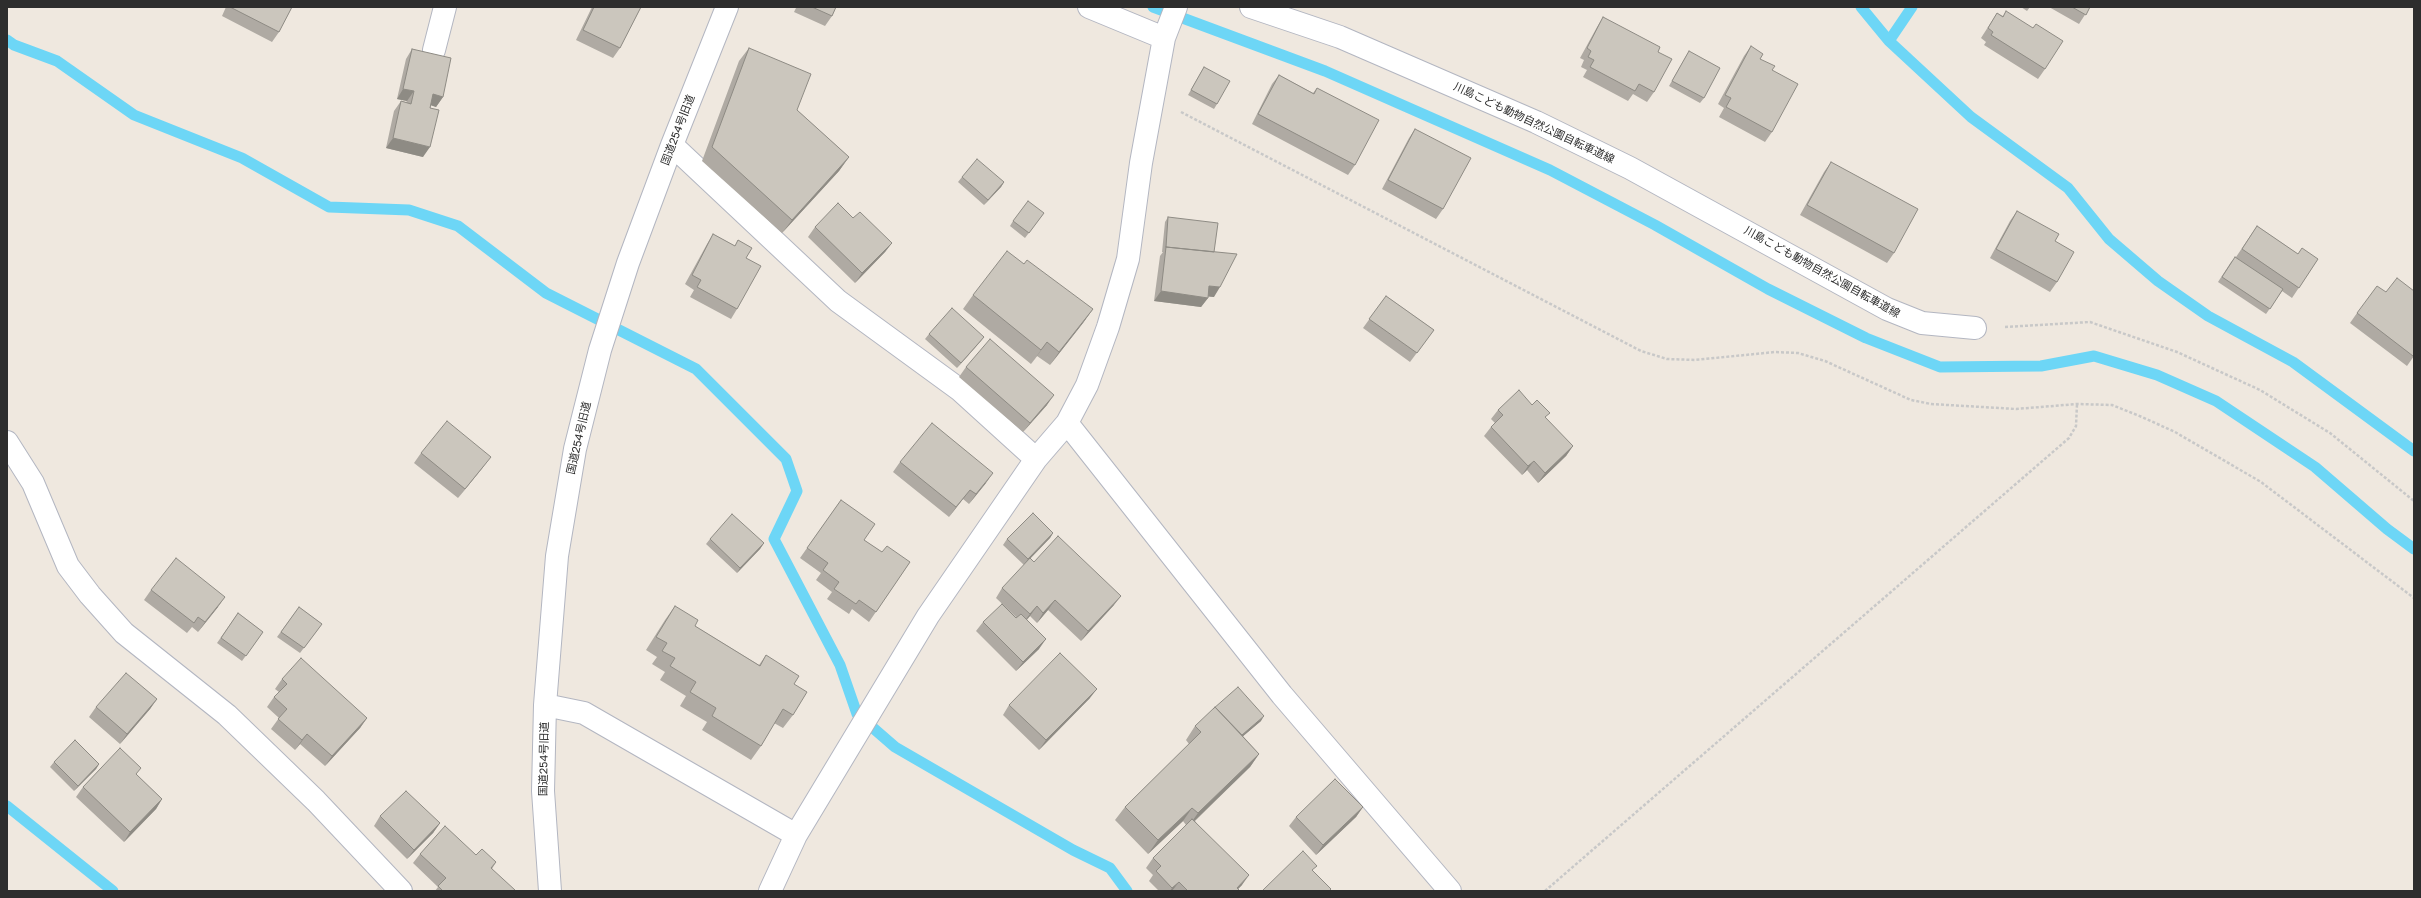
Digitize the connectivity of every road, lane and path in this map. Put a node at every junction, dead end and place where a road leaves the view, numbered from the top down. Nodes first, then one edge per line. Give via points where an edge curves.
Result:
1 (445, 7) edge
2 (727, 7) edge
3 (1089, 7) edge
4 (1176, 7) edge
5 (1251, 7) edge
6 (1164, 38) junction
7 (434, 50) dead end
8 (1153, 102) junction
9 (672, 145) junction
10 (1975, 328) joint
11 (2077, 404) junction
12 (1067, 423) junction
13 (7, 442) edge
14 (1036, 459) junction
15 (2414, 501) edge
16 (2414, 598) edge
17 (545, 705) junction
18 (796, 835) junction
19 (401, 891) edge
20 (550, 891) edge
21 (770, 891) edge
22 (1450, 891) edge
23 (1545, 891) edge

1 - 7 street
2 - 9 street, 国道254号旧道
3 - 6 street
4 - 6 street
5 - 10 street, 川島こども動物自然公園自転車道線 via 1340,38 1536,122 1630,168 1887,310 1922,323
6 - 8 street
8 - 11 path via 1193,118 1641,351 1667,359 1694,360 1774,352 1798,353 1825,361 1911,400 1931,404 2016,409
8 - 12 street via 1141,163 1128,260 1087,385
9 - 14 street via 838,302 960,390
9 - 17 street, 国道254号旧道 via 600,350 575,449 557,556
10 - 15 path via 2090,322 2177,352 2260,390 2330,433
11 - 16 path via 2112,405 2182,436 2261,482
11 - 23 path via 2076,426 2069,438
12 - 14 street
12 - 22 street via 1282,695
13 - 19 street via 33,483 68,566 90,596 124,633 227,715 316,801
14 - 18 street via 928,616
17 - 18 street via 584,713
17 - 20 street, 国道254号旧道 via 543,791
18 - 21 street

